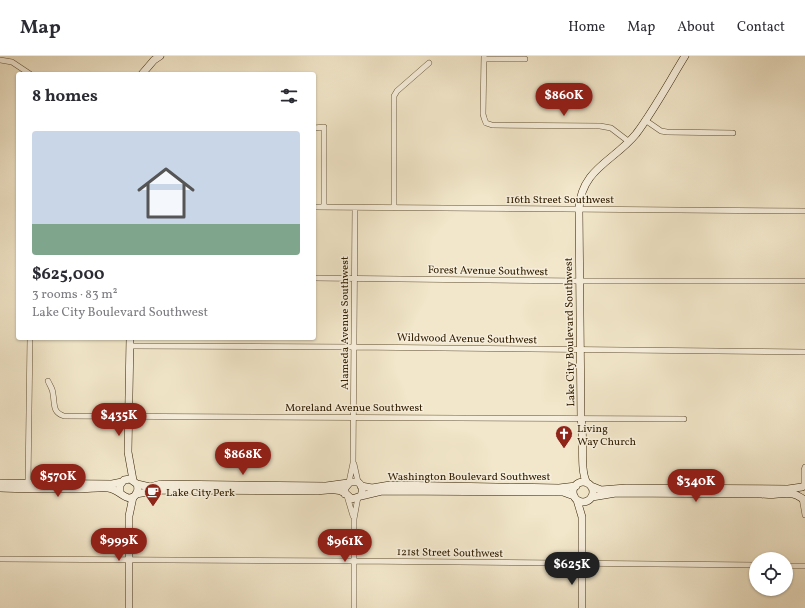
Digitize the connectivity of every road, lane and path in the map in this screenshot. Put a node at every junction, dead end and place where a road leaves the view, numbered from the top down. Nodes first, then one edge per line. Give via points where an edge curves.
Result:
1 (160, 56) edge
2 (685, 56) edge
3 (484, 58) edge
4 (0, 60) edge
5 (525, 60) dead end
6 (429, 63) dead end
7 (27, 72) edge
8 (144, 72) edge
9 (645, 120) junction
10 (316, 128) edge
11 (733, 133) dead end
12 (628, 141) junction
13 (316, 207) edge
14 (324, 207) junction
15 (355, 208) junction
16 (394, 208) junction
17 (579, 209) junction
18 (805, 211) edge
19 (316, 278) edge
20 (355, 278) junction
21 (580, 281) junction
22 (805, 281) edge
23 (30, 340) edge
24 (130, 340) edge
25 (130, 346) junction
26 (354, 347) junction
27 (580, 349) junction
28 (805, 352) edge
29 (48, 382) dead end
30 (128, 416) junction
31 (354, 417) junction
32 (581, 419) junction
33 (684, 420) dead end
34 (128, 452) junction
35 (353, 463) junction
36 (805, 467) edge
37 (583, 474) junction
38 (123, 481) junction
39 (135, 482) junction
40 (0, 483) edge
41 (28, 483) junction
42 (348, 483) junction
43 (360, 484) junction
44 (577, 485) junction
45 (589, 485) junction
46 (803, 485) edge
47 (0, 488) edge
48 (122, 494) junction
49 (135, 495) junction
50 (346, 495) junction
51 (359, 497) junction
52 (576, 498) junction
53 (591, 498) junction
54 (802, 498) edge
55 (805, 515) edge
56 (129, 516) junction
57 (582, 517) junction
58 (354, 519) junction
59 (0, 559) edge
60 (129, 560) junction
61 (354, 561) junction
62 (582, 564) junction
63 (749, 566) edge
64 (793, 566) edge
65 (805, 566) edge
66 (129, 608) edge
67 (354, 608) edge
68 (582, 608) edge

1 - 8 main road
2 - 9 main road
3 - 5 street
3 - 12 street via 483,114 486,123 600,126 611,128
4 - 7 street via 12,62
6 - 16 street via 394,96
9 - 11 street via 667,132
9 - 12 main road
10 - 14 street via 324,128
12 - 17 main road, Lake City Boulevard Southwest via 586,182
13 - 14 street, 116th Street Southwest
14 - 15 street, 116th Street Southwest
15 - 16 street, 116th Street Southwest
15 - 20 street, Alameda Avenue Southwest
16 - 17 street, 116th Street Southwest
17 - 18 street, 116th Street Southwest
17 - 21 main road, Lake City Boulevard Southwest
19 - 20 street, Forest Avenue Southwest
20 - 21 street, Forest Avenue Southwest
20 - 26 street, Alameda Avenue Southwest
21 - 22 street, Forest Avenue Southwest
21 - 27 main road, Lake City Boulevard Southwest
23 - 41 street
24 - 25 main road
25 - 26 street, Wildwood Avenue Southwest
25 - 30 main road
26 - 27 street, Wildwood Avenue Southwest
26 - 31 street, Alameda Avenue Southwest
27 - 28 street, Wildwood Avenue Southwest
27 - 32 main road, Lake City Boulevard Southwest
29 - 30 street, Moreland Avenue Southwest via 54,394 55,411 59,414
30 - 31 street, Moreland Avenue Southwest
30 - 34 main road
31 - 32 street, Moreland Avenue Southwest
31 - 35 street, Alameda Avenue Southwest
32 - 33 street, Moreland Avenue Southwest
32 - 37 main road, Lake City Boulevard Southwest
34 - 38 main road
34 - 39 main road
35 - 42 street, Alameda Avenue Southwest
35 - 43 street, Alameda Avenue Southwest
36 - 46 street
37 - 44 main road, Lake City Boulevard Southwest
37 - 45 main road, Lake City Boulevard Southwest
38 - 39 main road via 127,479
38 - 41 main road via 112,484
38 - 48 main road via 119,488
39 - 42 main road via 150,487 161,484 326,486
39 - 49 main road via 138,490
40 - 41 main road
42 - 43 main road via 353,481
42 - 50 main road via 345,488
43 - 44 main road, Washington Boulevard Southwest via 372,488 559,488
43 - 51 main road via 362,490
44 - 45 main road via 584,482
44 - 52 main road via 574,490
45 - 46 main road via 601,490 788,489
45 - 53 main road via 593,490
46 - 54 main road via 799,492
47 - 48 main road via 106,488 115,489
48 - 49 main road via 129,498
48 - 56 main road
49 - 50 main road via 158,490 333,490
49 - 56 main road
50 - 51 main road via 352,499
50 - 58 street
51 - 52 main road, Washington Boulevard Southwest via 382,491 563,492
51 - 58 street
52 - 53 main road via 585,502
52 - 57 main road
53 - 54 main road via 616,493 784,493
53 - 57 main road
54 - 55 street
56 - 60 main road
57 - 62 main road
58 - 61 street
59 - 60 street, 121st Street Southwest
60 - 61 street, 121st Street Southwest
60 - 66 main road
61 - 62 street, 121st Street Southwest
61 - 67 street
62 - 63 street, 121st Street Southwest
62 - 68 main road
64 - 65 street

